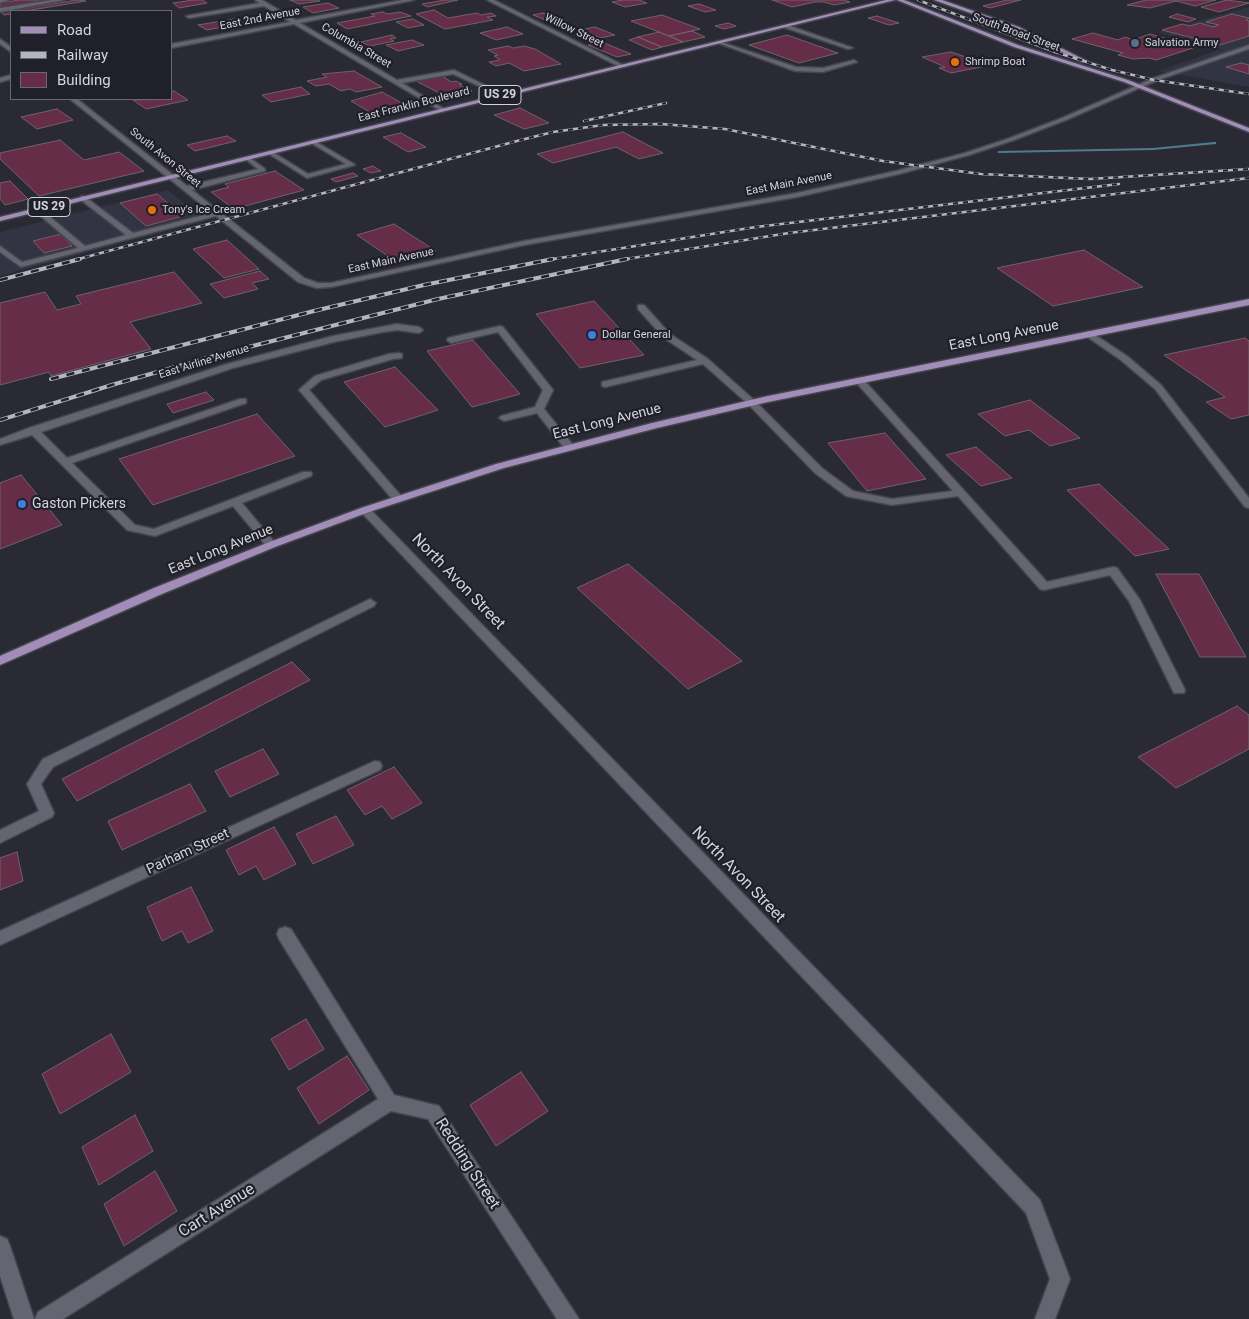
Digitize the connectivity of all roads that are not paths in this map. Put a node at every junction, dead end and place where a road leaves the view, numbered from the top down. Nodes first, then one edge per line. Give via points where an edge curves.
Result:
1 (6, 0) edge
2 (61, 0) edge
3 (258, 0) edge
4 (411, 0) edge
5 (490, 0) edge
6 (892, 0) edge
7 (900, 0) edge
8 (937, 0) edge
9 (0, 1) edge
10 (264, 4) junction
11 (0, 10) edge
12 (189, 16) dead end
13 (296, 22) junction
14 (785, 26) junction
15 (0, 41) edge
16 (720, 42) junction
17 (172, 46) edge
18 (1249, 47) edge
19 (10, 48) edge
20 (850, 48) dead end
21 (854, 62) dead end
22 (622, 66) junction
23 (398, 82) junction
24 (1126, 82) junction
25 (1138, 86) junction
26 (502, 95) junction
27 (75, 100) edge
28 (443, 110) junction
29 (1249, 130) edge
30 (313, 142) junction
31 (269, 152) junction
32 (247, 158) junction
33 (217, 165) junction
34 (171, 176) junction
35 (233, 177) junction
36 (186, 189) junction
37 (84, 198) junction
38 (38, 209) junction
39 (217, 214) junction
40 (0, 218) edge
41 (132, 236) junction
42 (0, 248) edge
43 (84, 249) junction
44 (317, 286) joint
45 (1249, 302) edge
46 (641, 307) dead end
47 (419, 330) dead end
48 (1089, 334) junction
49 (451, 340) dead end
50 (399, 356) dead end
51 (705, 361) junction
52 (859, 380) junction
53 (605, 384) dead end
54 (243, 401) dead end
55 (751, 402) junction
56 (539, 409) junction
57 (504, 418) dead end
58 (33, 430) junction
59 (0, 442) edge
60 (569, 447) junction
61 (66, 462) junction
62 (307, 474) dead end
63 (960, 493) junction
64 (398, 499) junction
65 (235, 502) junction
66 (1249, 505) edge
67 (365, 510) junction
68 (272, 545) junction
69 (370, 603) dead end
70 (0, 661) edge
71 (1179, 690) dead end
72 (375, 766) dead end
73 (0, 837) edge
74 (286, 934) dead end
75 (0, 938) edge
76 (389, 1102) junction
77 (0, 1246) edge
78 (24, 1319) edge
79 (45, 1319) edge
80 (569, 1319) edge
81 (1045, 1319) edge

1 - 9 street
2 - 11 street
3 - 10 street, Columbia Street
4 - 13 street, East 2nd Avenue
5 - 22 street, Willow Street
6 - 14 main road, East Franklin Boulevard / US 29
7 - 24 main road, South Broad Street via 1016,46
8 - 24 main road, South Broad Street via 1017,28
10 - 12 street
10 - 13 street, Columbia Street
13 - 17 street, East 2nd Avenue
13 - 23 street, Columbia Street
14 - 16 main road, East Franklin Boulevard / US 29
14 - 20 street
15 - 19 street
16 - 21 street via 796,69 823,70
16 - 22 main road, East Franklin Boulevard / US 29
18 - 25 street, East Main Avenue
22 - 26 main road, East Franklin Boulevard / US 29
23 - 26 street via 454,72
23 - 28 street, Columbia Street
24 - 25 main road, South Broad Street
25 - 29 main road, South Broad Street
25 - 44 street, East Main Avenue via 1064,120 1012,139 897,173 797,195 524,243
26 - 28 main road, East Franklin Boulevard / US 29
27 - 34 street, South Avon Street
28 - 30 main road, East Franklin Boulevard / US 29
30 - 31 main road, East Franklin Boulevard / US 29
30 - 31 street via 352,165 307,176
31 - 32 main road, East Franklin Boulevard / US 29
32 - 33 main road, East Franklin Boulevard / US 29
32 - 35 street via 263,170
33 - 34 main road, East Franklin Boulevard / US 29
33 - 35 street
34 - 36 street, South Avon Street
34 - 37 main road, East Franklin Boulevard / US 29
35 - 36 street
36 - 39 street, South Avon Street
37 - 38 main road, East Franklin Boulevard / US 29
37 - 41 street
38 - 40 main road, East Franklin Boulevard / US 29
38 - 43 street
39 - 41 street
39 - 44 street, South Avon Street via 301,280
41 - 43 street
42 - 43 street via 21,265
45 - 48 main road, East Long Avenue
46 - 51 street via 666,336
47 - 58 street, East Airline Avenue via 383,328 333,339 230,366
48 - 52 main road, East Long Avenue
48 - 66 street via 1158,387
49 - 56 street via 500,329 548,390
50 - 64 street via 318,378 304,390
51 - 53 street
51 - 55 street
52 - 55 main road, East Long Avenue
52 - 63 street
54 - 61 street
55 - 60 main road, East Long Avenue
55 - 63 street via 819,471 850,494 892,502
56 - 57 street
56 - 60 street
58 - 59 street, East Airline Avenue
58 - 61 street
60 - 64 main road, East Long Avenue
61 - 65 street via 131,528 155,533
62 - 65 street
63 - 71 street via 1044,586 1113,571 1134,600
64 - 67 main road, East Long Avenue
65 - 68 street
67 - 68 main road, East Long Avenue
67 - 81 street, North Avon Street via 1033,1207 1060,1279
68 - 70 main road, East Long Avenue
69 - 73 street via 48,763 34,784 47,813
72 - 75 street, Parham Street
74 - 76 street
76 - 79 street, Cart Avenue
76 - 80 street, Redding Street via 432,1112
77 - 78 street

